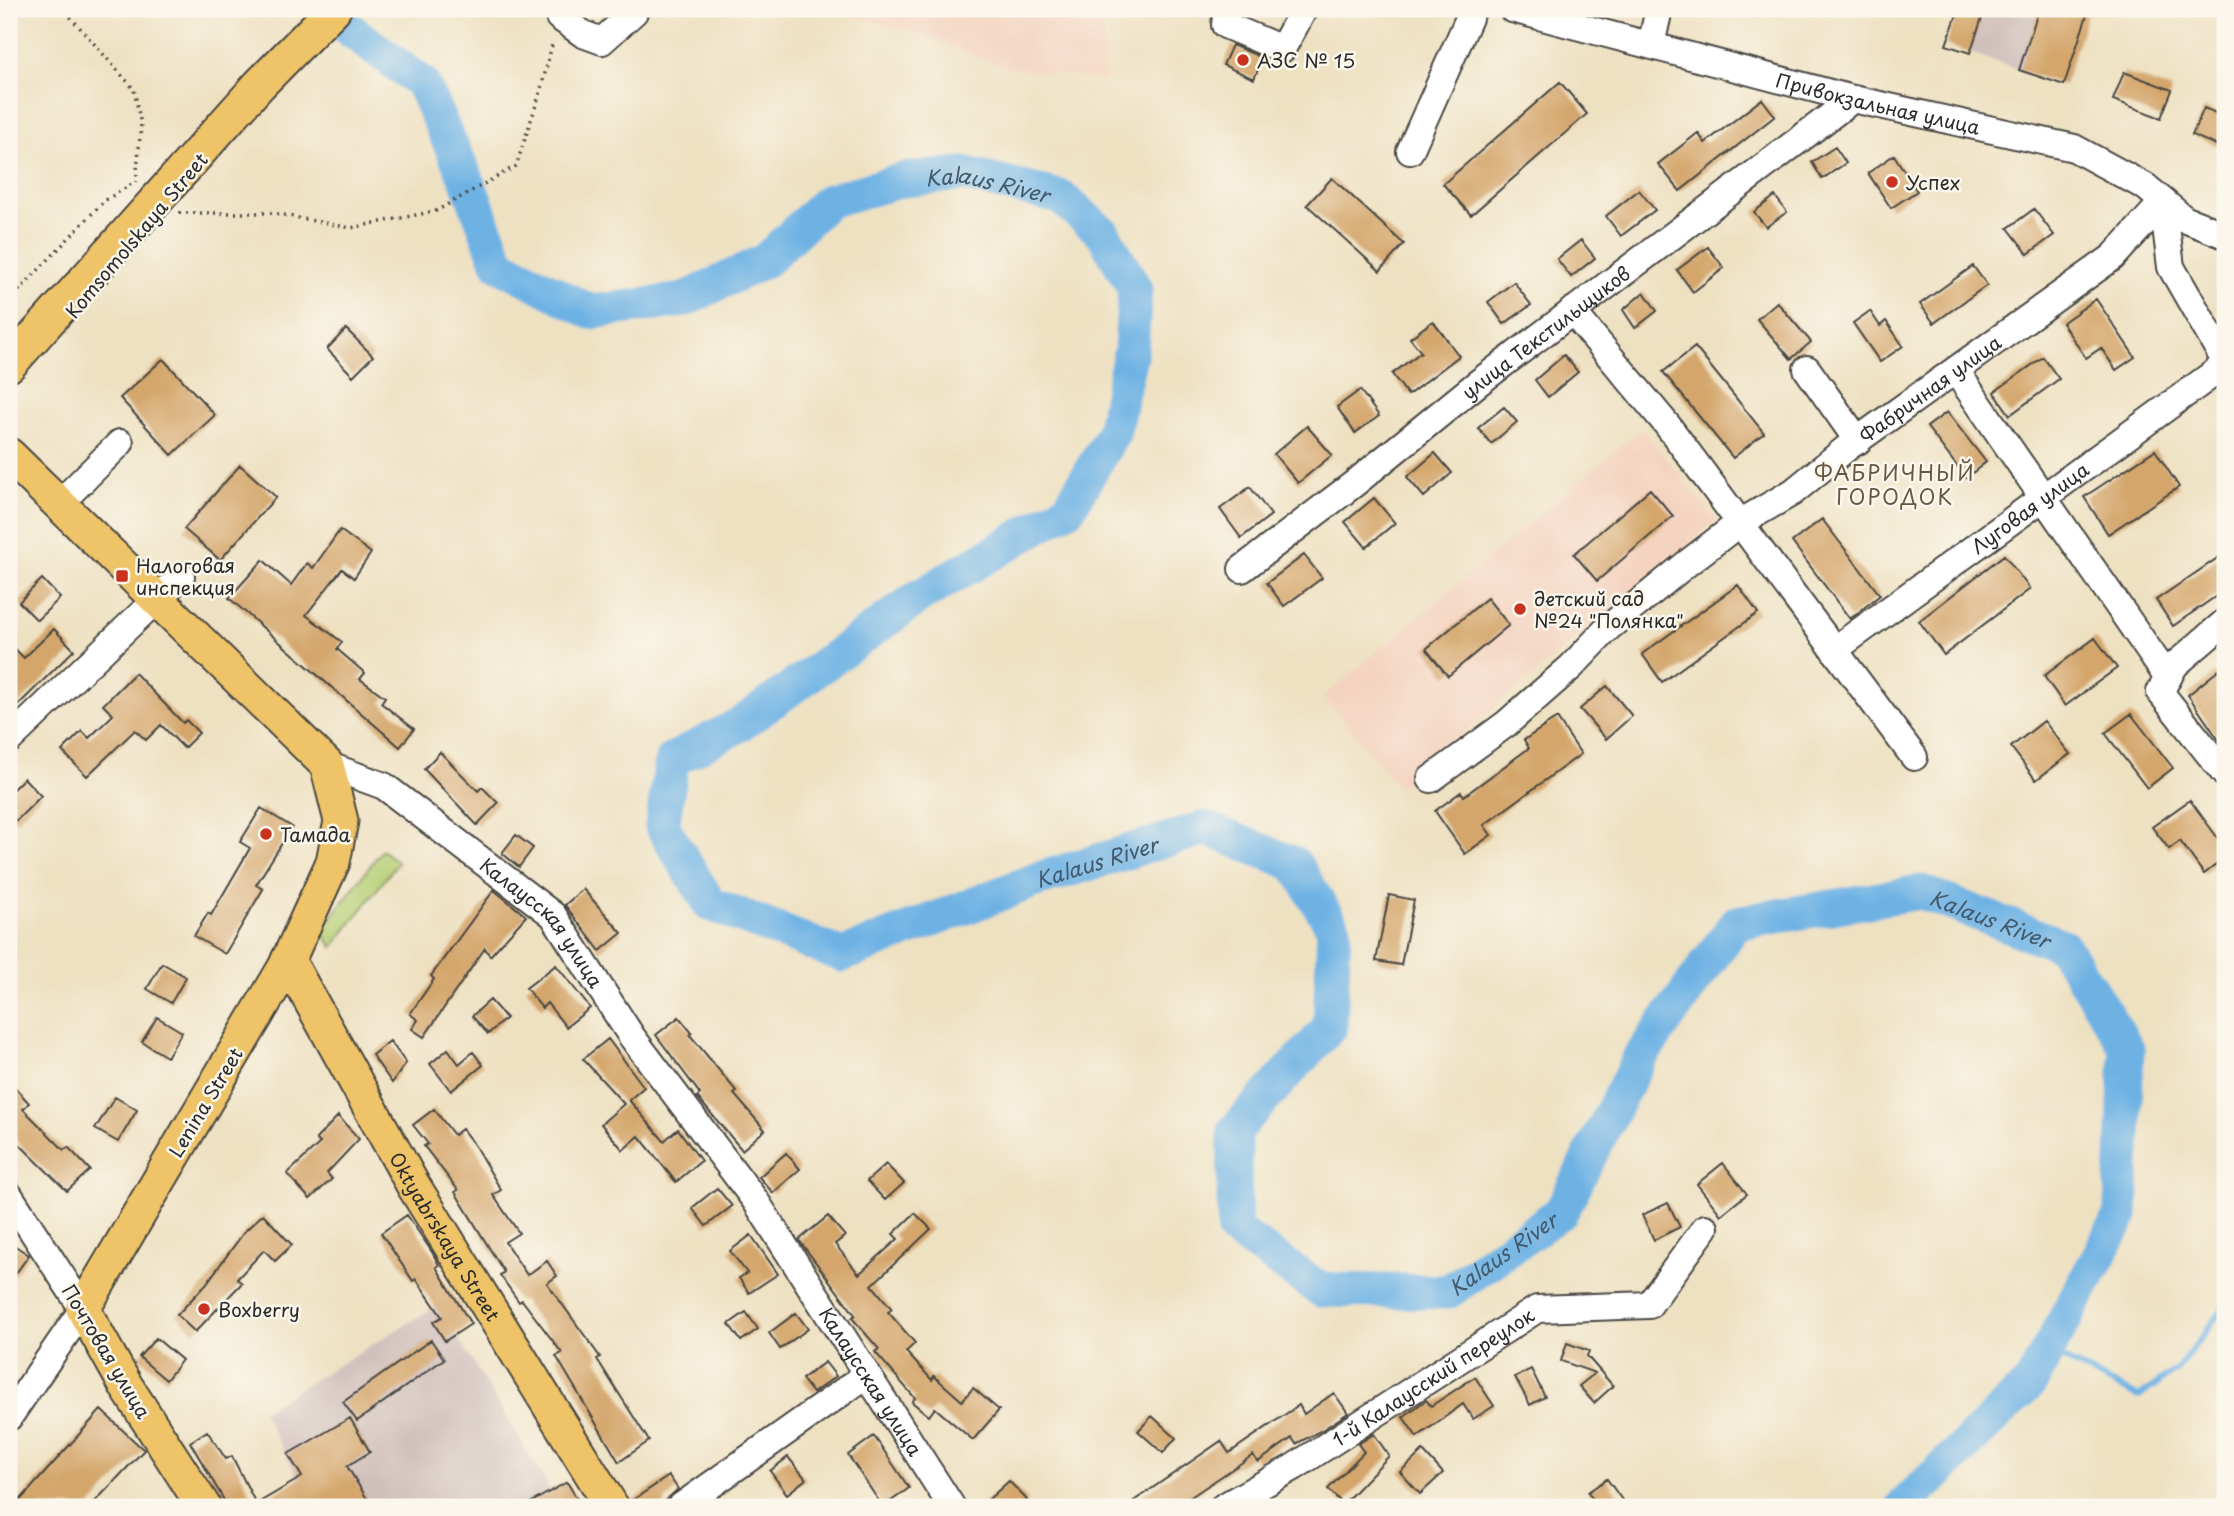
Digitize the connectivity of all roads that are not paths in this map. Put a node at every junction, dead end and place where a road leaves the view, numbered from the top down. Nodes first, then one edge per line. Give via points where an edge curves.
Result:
1 (334, 9) edge
2 (1227, 9) edge
3 (1304, 9) edge
4 (1473, 9) edge
5 (1659, 9) edge
6 (1525, 10) edge
7 (635, 12) dead end
8 (559, 18) road end
9 (1651, 45) junction
10 (1853, 99) junction
11 (1410, 151) dead end
12 (149, 193) junction
13 (2163, 202) junction
14 (2225, 235) edge
15 (1572, 311) junction
16 (2225, 363) edge
17 (9, 365) edge
18 (1807, 369) dead end
19 (1956, 372) junction
20 (9, 381) edge
21 (1858, 441) junction
22 (120, 443) dead end
23 (9, 455) edge
24 (2045, 496) junction
25 (59, 504) junction
26 (1738, 524) junction
27 (1242, 569) dead end
28 (169, 587) junction
29 (2225, 622) edge
30 (1834, 650) junction
31 (2168, 678) junction
32 (9, 740) edge
33 (1914, 757) dead end
34 (327, 765) junction
35 (2225, 774) edge
36 (1431, 779) dead end
37 (288, 960) junction
38 (9, 1195) edge
39 (1705, 1228) dead end
40 (83, 1309) junction
41 (865, 1376) junction
42 (9, 1417) edge
43 (204, 1507) edge
44 (612, 1507) edge
45 (680, 1507) edge
46 (951, 1507) edge
47 (1223, 1507) edge

1 - 12 main road, Komsomolskaya Street
2 - 3 street via 1225,25 1282,49
4 - 11 street
5 - 9 street
6 - 9 street, Привокзальная улица
7 - 8 street via 601,41
9 - 10 street, Привокзальная улица
10 - 13 street, Привокзальная улица via 2074,148 2146,187
10 - 15 street, улица Текстильщиков
12 - 17 main road
12 - 20 main road, Komsomolskaya Street
13 - 14 street, Привокзальная улица via 2184,219
13 - 16 street via 2171,267
13 - 19 street, Фабричная улица via 2113,257
15 - 26 street via 1668,426
15 - 27 street, улица Текстильщиков
16 - 24 street, Луговая улица
18 - 21 street
19 - 21 street, Фабричная улица
19 - 24 street
21 - 26 street, Фабричная улица via 1793,492
22 - 25 street
23 - 25 main road, Калаусская улица
24 - 30 street, Луговая улица
24 - 31 street
25 - 28 main road, Калаусская улица
26 - 30 street
26 - 36 street, Фабричная улица via 1608,628 1506,724
28 - 32 street
28 - 34 main road, Калаусская улица
29 - 31 street via 2175,665
30 - 33 street
31 - 35 street via 2160,692
34 - 37 main road, Lenina Street via 341,821 336,848
34 - 41 street, Калаусская улица via 384,786 553,915 632,1037 755,1200
37 - 40 main road, Lenina Street
37 - 44 main road, Oktyabrskaya Street via 413,1185
38 - 40 street, Почтовая улица
39 - 47 street, 1-й Калаусский переулок via 1649,1305 1537,1309
40 - 42 street, Lenina Street
40 - 43 main road, Почтовая улица
41 - 45 street
41 - 46 street, Калаусская улица

